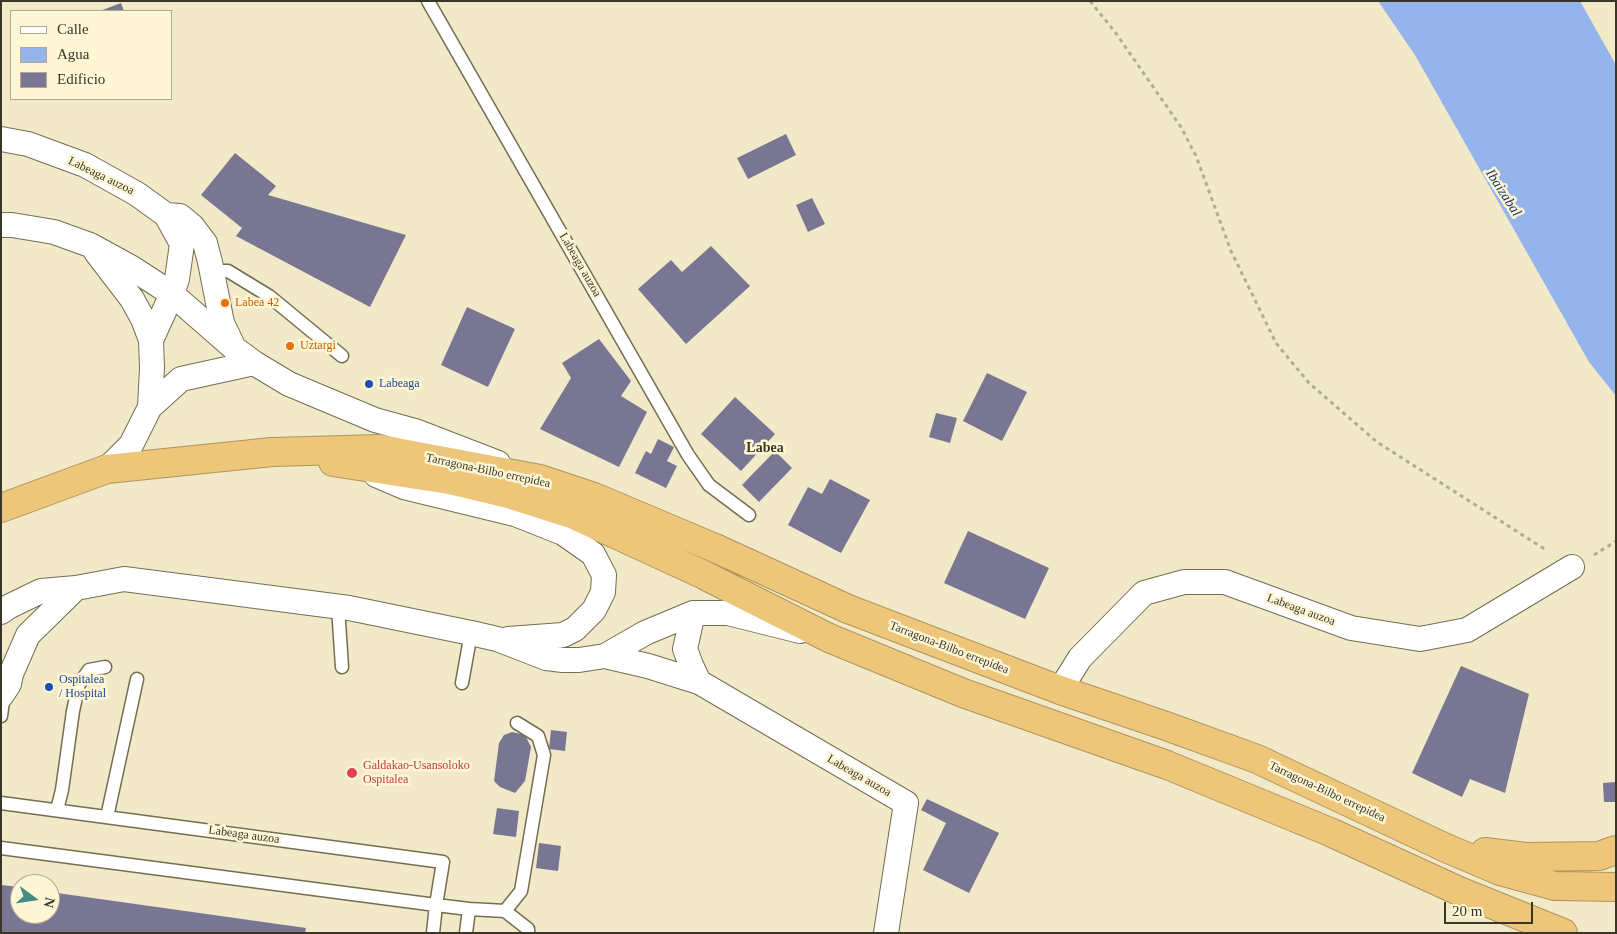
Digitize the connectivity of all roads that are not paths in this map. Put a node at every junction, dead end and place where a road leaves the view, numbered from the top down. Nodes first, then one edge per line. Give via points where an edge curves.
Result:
1 (428, 1) edge
2 (1, 139) edge
3 (166, 215) junction
4 (1, 225) edge
5 (90, 245) junction
6 (212, 272) junction
7 (174, 287) junction
8 (151, 340) junction
9 (235, 349) junction
10 (342, 356) dead end
11 (254, 363) junction
12 (150, 407) junction
13 (272, 452) junction
14 (353, 466) junction
15 (107, 469) junction
16 (540, 479) junction
17 (13, 503) edge
18 (749, 515) dead end
19 (1572, 567) road end
20 (76, 588) junction
21 (338, 607) junction
22 (1, 612) edge
23 (694, 613) junction
24 (471, 633) junction
25 (829, 638) junction
26 (497, 640) junction
27 (1, 648) edge
28 (605, 656) junction
29 (105, 666) dead end
30 (342, 667) dead end
31 (137, 679) dead end
32 (699, 682) junction
33 (462, 683) dead end
34 (1060, 690) junction
35 (4, 695) edge
36 (517, 723) dead end
37 (1, 803) edge
38 (58, 810) junction
39 (107, 817) junction
40 (1, 848) edge
41 (1446, 848) junction
42 (1616, 850) edge
43 (1616, 887) edge
44 (436, 905) junction
45 (469, 910) junction
46 (505, 911) junction
47 (434, 933) edge
48 (466, 933) edge
49 (528, 933) edge
50 (886, 933) edge
51 (1562, 933) edge

1 - 18 lane, Labeaga auzoa via 688,455 709,485
2 - 3 street, Labeaga auzoa via 28,144 85,165 137,194
3 - 6 street, Labeaga auzoa via 180,216 192,226 205,243
3 - 7 street, Labeaga auzoa via 182,244
4 - 5 street, Labeaga auzoa via 54,232
5 - 7 street, Labeaga auzoa
5 - 8 street, Labeaga auzoa via 132,299
6 - 7 street
6 - 9 street, Labeaga auzoa via 222,323
6 - 10 lane via 228,271 269,296
7 - 8 street, Labeaga auzoa
7 - 9 street, Labeaga auzoa
8 - 12 street, Labeaga auzoa
9 - 11 street, Labeaga auzoa
11 - 12 street, Labeaga auzoa via 181,379
11 - 16 street, Labeaga auzoa via 289,384 375,420 415,431
12 - 15 street, Labeaga auzoa via 131,444
13 - 14 highway, Tarragona-Bilbo errepidea
13 - 15 highway, Tarragona-Bilbo errepidea
13 - 16 highway, Tarragona-Bilbo errepidea via 380,449
14 - 25 highway, Tarragona-Bilbo errepidea via 449,480 574,515 704,574
14 - 26 street via 404,487 515,514 564,532 593,554 604,575 603,592 594,610 574,629 563,636
15 - 17 highway, Tarragona-Bilbo errepidea
16 - 34 highway, Tarragona-Bilbo errepidea via 594,497 715,548 848,609
19 - 34 street, Labeaga auzoa via 1466,630 1420,639 1351,628 1225,582 1184,582 1144,593 1080,658
20 - 21 street via 124,579
20 - 22 street via 42,591
20 - 35 street via 28,635
21 - 24 street
21 - 30 lane
23 - 25 street via 728,613
23 - 28 street via 645,633
23 - 32 street via 685,648
24 - 26 street
24 - 33 lane
25 - 51 highway, Tarragona-Bilbo errepidea via 963,693 1167,765
26 - 28 street via 546,658 579,660
27 - 35 street via 9,662
28 - 32 street
29 - 38 lane via 89,670 79,684
31 - 39 lane
32 - 50 street, Labeaga auzoa via 906,803
34 - 41 highway, Tarragona-Bilbo errepidea via 1257,759
36 - 46 lane via 538,736 544,755 522,891
37 - 38 lane, Labeaga auzoa
38 - 39 lane, Labeaga auzoa
39 - 44 lane, Labeaga auzoa via 443,862
40 - 44 lane
41 - 42 highway via 1526,857 1599,856
41 - 43 highway, Tarragona-Bilbo errepidea via 1500,871 1555,886
44 - 45 lane
44 - 47 lane, Labeaga auzoa
45 - 46 lane
45 - 48 lane
46 - 49 lane via 528,929

